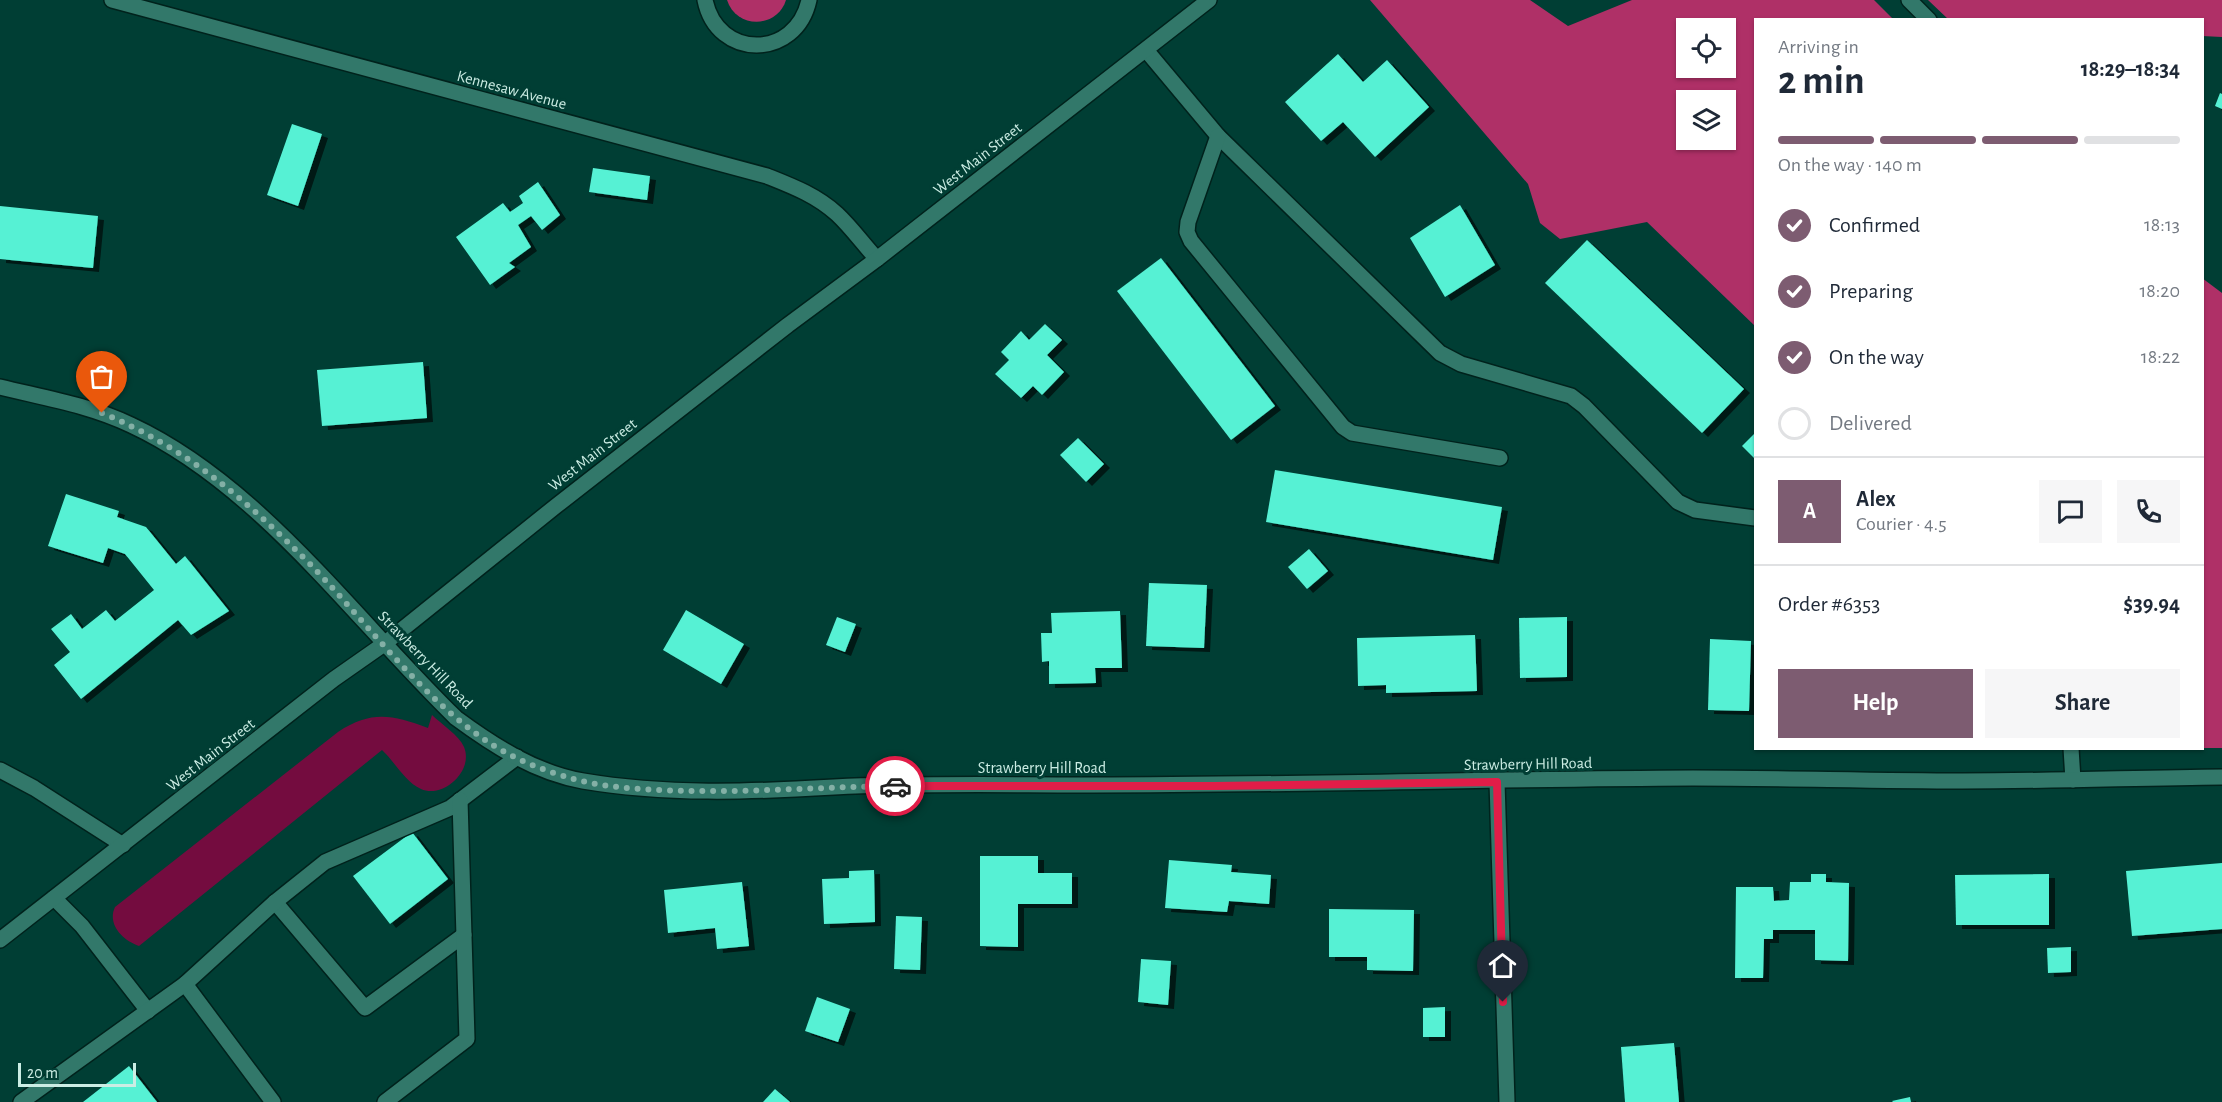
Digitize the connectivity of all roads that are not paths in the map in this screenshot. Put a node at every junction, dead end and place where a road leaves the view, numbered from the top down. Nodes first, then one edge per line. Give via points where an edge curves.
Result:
1 (112, 0) edge
2 (705, 0) edge
3 (809, 0) edge
4 (1209, 0) edge
5 (1909, 0) edge
6 (1927, 18) edge
7 (1146, 50) junction
8 (1218, 136) junction
9 (877, 259) junction
10 (0, 387) edge
11 (1500, 458) dead end
12 (1754, 518) edge
13 (384, 644) junction
14 (2071, 750) edge
15 (517, 757) junction
16 (0, 770) edge
17 (2222, 777) edge
18 (2073, 780) junction
19 (1497, 782) junction
20 (460, 800) junction
21 (123, 844) junction
22 (54, 898) junction
23 (275, 902) junction
24 (464, 935) junction
25 (0, 940) edge
26 (185, 984) junction
27 (148, 1011) junction
28 (21, 1102) edge
29 (273, 1102) edge
30 (385, 1102) edge
31 (1507, 1102) edge

1 - 9 main road, Kennesaw Avenue via 767,176 797,188 838,214
2 - 3 main road via 716,28 748,45 784,39 797,28
4 - 7 main road, West Main Street
5 - 6 main road
7 - 8 main road
7 - 9 main road, West Main Street
8 - 11 main road via 1187,232 1343,427 1352,433
8 - 12 main road via 1440,353 1461,364 1571,396 1678,502 1695,510
9 - 13 main road, West Main Street via 788,324
10 - 13 main road, Strawberry Hill Road via 77,404 132,425 182,454 225,484 267,522
13 - 15 main road, Strawberry Hill Road via 456,718
13 - 21 main road, West Main Street
14 - 18 main road
15 - 19 main road, Strawberry Hill Road via 577,780 642,789 746,792 981,785
15 - 20 main road
16 - 21 main road
17 - 18 main road, Strawberry Hill Road
18 - 19 main road, Strawberry Hill Road via 1696,778
19 - 31 main road
20 - 23 main road via 450,808 324,862
20 - 24 main road
21 - 22 main road, West Main Street
22 - 25 main road, West Main Street
22 - 27 main road via 82,926
23 - 24 main road via 366,1008
23 - 26 main road
24 - 30 main road via 467,1039
26 - 27 main road
26 - 29 main road
27 - 28 main road

